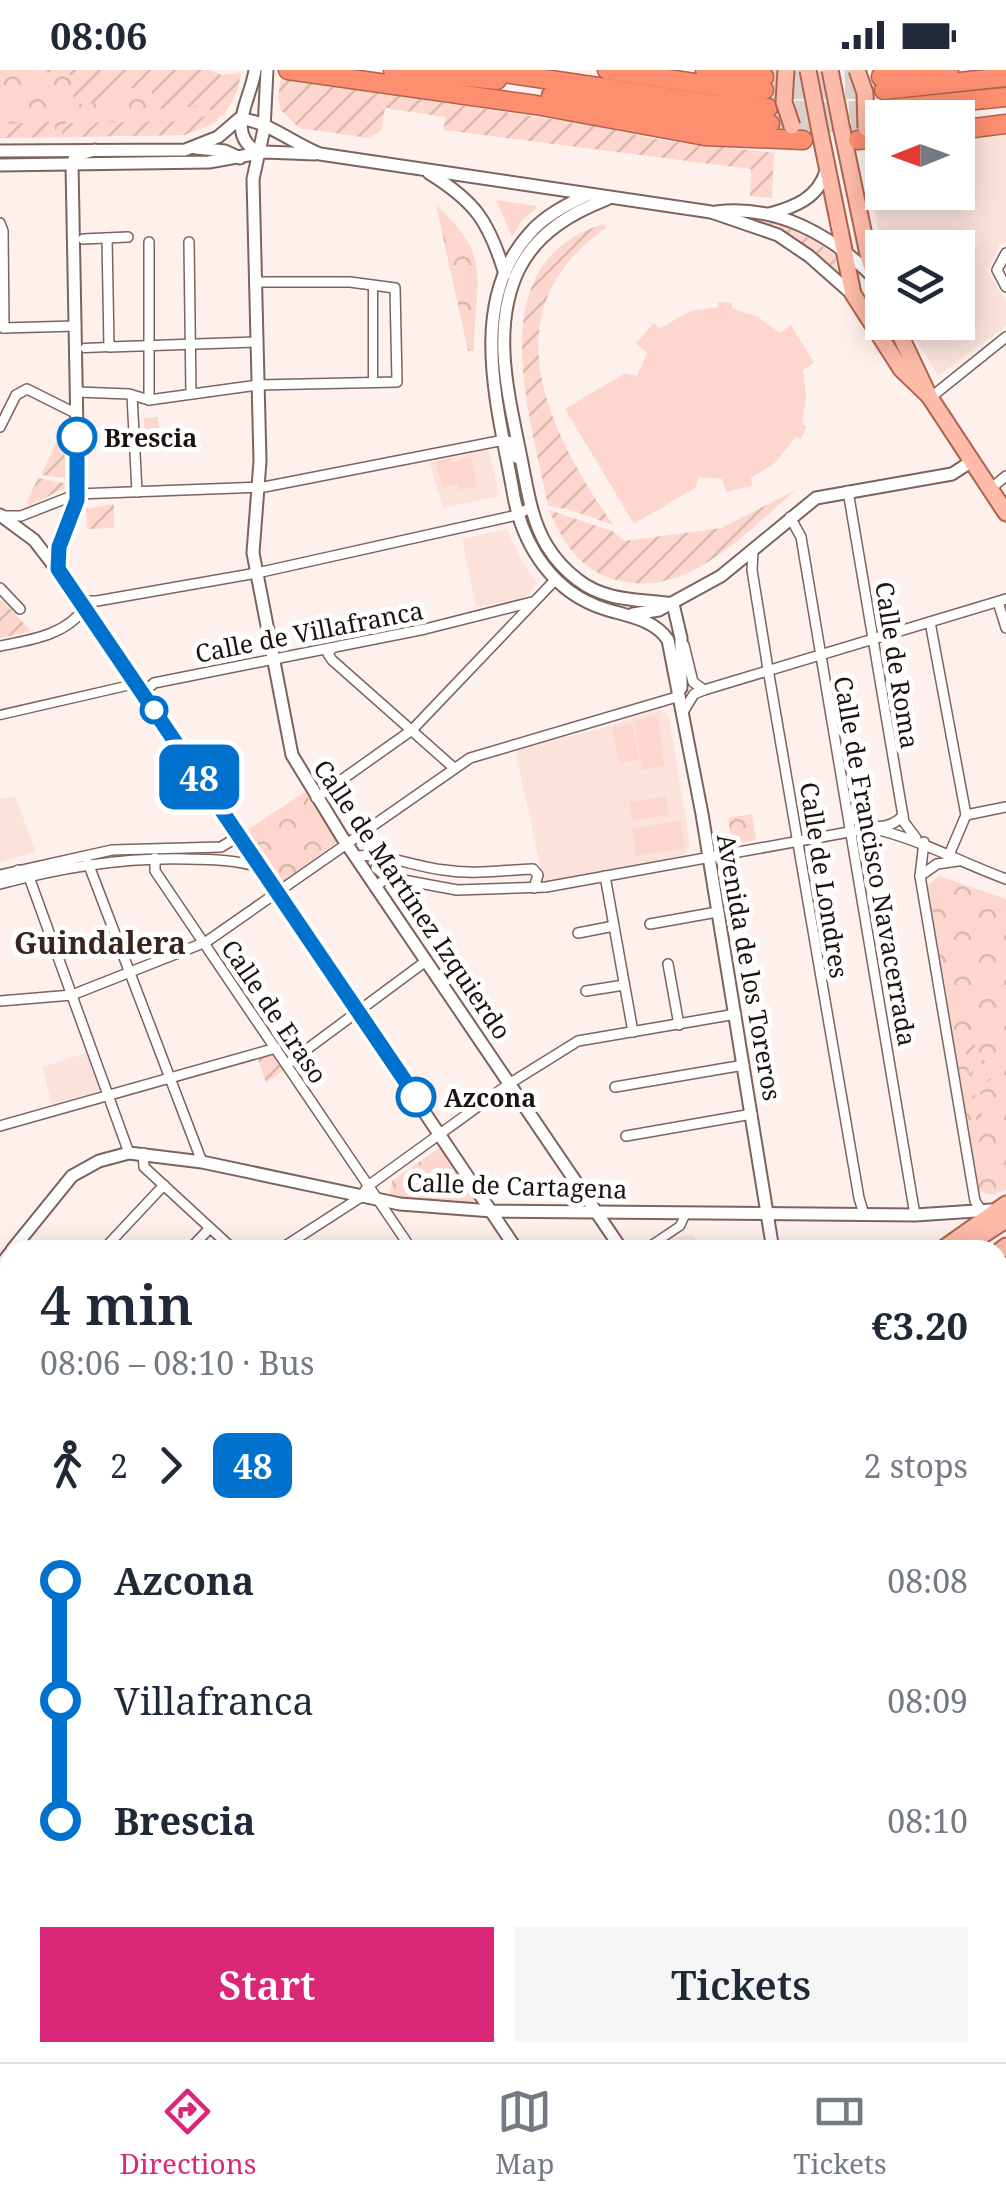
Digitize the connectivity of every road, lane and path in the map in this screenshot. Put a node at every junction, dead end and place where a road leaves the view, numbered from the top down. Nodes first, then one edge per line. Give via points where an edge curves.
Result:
1 (255, 70) edge
2 (267, 70) edge
3 (288, 70) edge
4 (348, 70) edge
5 (371, 70) edge
6 (393, 70) edge
7 (484, 70) edge
8 (607, 70) edge
9 (705, 70) edge
10 (786, 70) edge
11 (808, 70) edge
12 (830, 70) edge
13 (857, 70) edge
14 (949, 70) edge
15 (356, 71) edge
16 (1006, 77) edge
17 (593, 86) junction
18 (258, 88) junction
19 (884, 92) junction
20 (1006, 97) edge
21 (766, 100) junction
22 (1006, 112) edge
23 (975, 116) edge
24 (239, 119) junction
25 (264, 124) junction
26 (1006, 124) edge
27 (975, 128) edge
28 (809, 135) junction
29 (858, 135) edge
30 (194, 148) junction
31 (95, 150) junction
32 (0, 151) edge
33 (259, 153) junction
34 (320, 154) junction
35 (240, 158) junction
36 (72, 164) junction
37 (0, 165) edge
38 (827, 167) junction
39 (426, 171) junction
40 (253, 179) junction
41 (586, 195) junction
42 (612, 197) junction
43 (712, 212) junction
44 (769, 214) junction
45 (2, 227) edge
46 (870, 230) edge
47 (128, 237) dead end
48 (106, 238) junction
49 (83, 239) dead end
50 (149, 242) dead end
51 (189, 242) dead end
52 (844, 250) junction
53 (1006, 253) edge
54 (865, 270) edge
55 (505, 272) junction
56 (258, 282) junction
57 (1003, 283) edge
58 (373, 285) junction
59 (853, 294) junction
60 (509, 299) junction
61 (76, 326) junction
62 (2, 328) edge
63 (1006, 337) edge
64 (902, 340) edge
65 (257, 342) junction
66 (190, 345) junction
67 (150, 346) junction
68 (109, 347) junction
69 (85, 348) dead end
70 (372, 380) junction
71 (258, 386) junction
72 (77, 392) junction
73 (191, 394) junction
74 (132, 395) junction
75 (929, 397) junction
76 (149, 400) junction
77 (77, 414) junction
78 (0, 427) edge
79 (504, 440) junction
80 (972, 462) junction
81 (1006, 476) edge
82 (525, 479) junction
83 (256, 488) junction
84 (990, 490) junction
85 (848, 491) junction
86 (137, 492) junction
87 (78, 494) junction
88 (531, 507) junction
89 (1006, 512) edge
90 (518, 515) junction
91 (0, 516) edge
92 (790, 517) junction
93 (753, 551) junction
94 (58, 569) junction
95 (256, 573) junction
96 (556, 579) junction
97 (0, 588) edge
98 (1002, 600) edge
99 (532, 602) junction
100 (83, 604) junction
101 (673, 604) junction
102 (20, 609) dead end
103 (628, 614) junction
104 (486, 615) junction
105 (930, 622) junction
106 (1006, 628) edge
107 (500, 635) junction
108 (682, 638) junction
109 (874, 638) junction
110 (0, 646) edge
111 (332, 648) junction
112 (820, 653) junction
113 (273, 658) junction
114 (768, 669) junction
115 (134, 679) junction
116 (704, 690) junction
117 (143, 693) junction
118 (680, 694) junction
119 (683, 712) junction
120 (0, 714) edge
121 (412, 730) junction
122 (454, 768) junction
123 (316, 798) junction
124 (1006, 806) edge
125 (847, 810) junction
126 (966, 814) junction
127 (902, 816) junction
128 (871, 828) junction
129 (234, 830) junction
130 (851, 833) junction
131 (922, 841) junction
132 (800, 842) junction
133 (347, 843) junction
134 (356, 856) junction
135 (381, 857) junction
136 (155, 858) junction
137 (709, 858) junction
138 (954, 858) junction
139 (88, 863) junction
140 (261, 868) junction
141 (18, 870) junction
142 (0, 875) edge
143 (605, 876) junction
144 (920, 876) junction
145 (29, 878) junction
146 (1006, 880) edge
147 (382, 881) junction
148 (0, 884) edge
149 (534, 888) junction
150 (277, 892) junction
151 (718, 912) junction
152 (650, 924) dead end
153 (614, 926) junction
154 (578, 933) dead end
155 (206, 942) junction
156 (426, 961) junction
157 (668, 964) dead end
158 (130, 970) junction
159 (624, 985) junction
160 (586, 991) dead end
161 (72, 994) junction
162 (0, 1001) edge
163 (358, 1014) junction
164 (736, 1014) junction
165 (678, 1025) junction
166 (633, 1032) junction
167 (276, 1048) junction
168 (287, 1064) junction
169 (744, 1064) junction
170 (172, 1078) junction
171 (509, 1084) junction
172 (615, 1087) dead end
173 (110, 1096) junction
174 (752, 1114) junction
175 (0, 1126) edge
176 (442, 1134) junction
177 (626, 1136) dead end
178 (136, 1153) junction
179 (202, 1162) junction
180 (164, 1185) junction
181 (364, 1192) junction
182 (378, 1200) junction
183 (1006, 1210) edge
184 (492, 1212) junction
185 (596, 1212) junction
186 (686, 1212) junction
187 (767, 1213) junction
188 (983, 1213) junction
189 (864, 1214) junction
190 (915, 1214) junction
191 (210, 1228) junction
192 (21, 1240) edge
193 (114, 1240) edge
194 (199, 1240) edge
195 (223, 1240) edge
196 (294, 1240) edge
197 (405, 1240) edge
198 (510, 1240) edge
199 (615, 1240) edge
200 (659, 1240) edge
201 (771, 1240) edge
202 (957, 1240) edge
203 (972, 1240) edge

1 - 18 street
2 - 18 street
3 - 28 highway via 705,136
4 - 15 highway
5 - 15 highway
6 - 17 highway
7 - 17 highway
8 - 21 highway
9 - 21 highway
10 - 28 main road, bridge via 784,102
11 - 28 main road, bridge
12 - 29 main road, bridge
13 - 29 main road, bridge via 865,94
14 - 19 highway
15 - 21 highway via 718,120
16 - 19 highway
17 - 21 highway via 713,104
18 - 24 street
18 - 25 street, Calle de Martínez Izquierdo
19 - 20 highway
22 - 23 highway
24 - 25 street
24 - 30 street
24 - 33 street via 244,140
25 - 33 street, Calle de Martínez Izquierdo
25 - 34 street
26 - 27 highway
28 - 29 main road
28 - 38 main road
29 - 46 main road
30 - 31 street
30 - 35 street
31 - 32 street
31 - 36 street via 76,155
33 - 34 street
33 - 35 street
33 - 40 street, Calle de Martínez Izquierdo
34 - 39 street
35 - 36 street
35 - 40 street, Calle de Martínez Izquierdo
36 - 37 street
36 - 61 street
38 - 44 street via 815,193
38 - 52 main road
39 - 41 street
39 - 55 street via 475,206
40 - 56 street, Calle de Martínez Izquierdo
41 - 42 street
41 - 55 street, Avenida de los Toreros via 528,234
42 - 43 street
42 - 60 street via 543,237 524,261
43 - 44 street
43 - 59 street via 778,236
44 - 52 street
45 - 62 street
47 - 48 street
48 - 49 street
48 - 68 street
50 - 67 street
51 - 66 street
52 - 54 street
52 - 59 main road
53 - 57 street via 996,270
55 - 60 street
55 - 79 street, Avenida de los Toreros via 492,358
56 - 58 street
56 - 65 street, Calle de Martínez Izquierdo
58 - 70 street
58 - 70 street via 395,288 396,382
59 - 75 main road via 900,369
60 - 82 street via 504,360
61 - 62 street
61 - 72 street
63 - 75 street
64 - 75 main road
65 - 66 street
65 - 71 street, Calle de Martínez Izquierdo
66 - 67 street
66 - 73 street
67 - 68 street
67 - 76 street
68 - 69 street
70 - 71 street
71 - 73 street
71 - 83 street, Calle de Martínez Izquierdo
72 - 74 street
72 - 77 street
73 - 76 street
74 - 76 street
74 - 86 street
75 - 80 main road
77 - 78 street via 27,389 16,395
77 - 87 street
79 - 82 street via 511,442
79 - 83 street
79 - 90 street, Avenida de los Toreros
80 - 84 main road
80 - 85 street via 952,474
81 - 84 street
82 - 88 street
83 - 86 street
83 - 95 street, Calle de Martínez Izquierdo
84 - 89 main road
85 - 92 street via 816,498
85 - 109 street, Calle de Roma
86 - 87 street
87 - 91 street via 21,516
87 - 94 street
88 - 90 street
88 - 101 street via 546,544 581,583 615,598
90 - 95 street
90 - 96 street, Avenida de los Toreros via 532,549
91 - 94 street via 34,540
92 - 93 street
92 - 112 street, Calle de Francisco Navacerrada via 801,537
93 - 101 street
93 - 114 street, Calle de Londres
94 - 100 street
95 - 100 street
95 - 113 street, Calle de Martínez Izquierdo
96 - 99 street
96 - 103 street, Avenida de los Toreros via 592,604
97 - 102 street
98 - 105 street
98 - 106 street
99 - 104 street, Calle de Villafranca
99 - 107 street
100 - 110 street via 78,616 53,632
100 - 115 street
101 - 103 street
101 - 108 street, Avenida de los Toreros
103 - 118 street, Avenida de los Toreros via 668,640
104 - 107 street via 496,620
104 - 111 street, Calle de Villafranca
105 - 109 street
105 - 126 street
107 - 121 street
108 - 116 street via 693,682
108 - 118 street, Avenida de los Toreros
109 - 112 street
109 - 127 street, Calle de Roma
111 - 113 street, Calle de Villafranca
111 - 121 street via 330,658
112 - 114 street
112 - 125 street, Calle de Francisco Navacerrada
113 - 117 street, Calle de Villafranca via 154,683
113 - 123 street, Calle de Martínez Izquierdo via 292,754
114 - 116 street
114 - 132 street, Calle de Londres
115 - 117 street
115 - 120 street
116 - 119 street
117 - 129 street
118 - 119 street, Avenida de los Toreros
118 - 122 street via 478,754
119 - 137 street, Avenida de los Toreros
121 - 122 street
121 - 123 street
122 - 133 street
123 - 133 street, Calle de Martínez Izquierdo
124 - 126 street
125 - 128 street
125 - 130 street, Calle de Francisco Navacerrada
126 - 138 street
127 - 128 street
127 - 131 street, Calle de Roma
128 - 130 street
128 - 131 street
129 - 140 street
129 - 141 street via 221,847 112,850
130 - 132 street
130 - 190 street, Calle de Francisco Navacerrada
131 - 138 street
131 - 144 street
132 - 137 street
132 - 189 street, Calle de Londres
133 - 134 street, Calle de Martínez Izquierdo
133 - 150 street
134 - 135 street
134 - 147 street, Calle de Martínez Izquierdo
135 - 147 street via 376,868
135 - 149 street via 458,872 532,869 538,876
136 - 139 street
136 - 140 street
136 - 155 street, Calle de Eraso via 156,871
137 - 143 street
137 - 151 street, Avenida de los Toreros
138 - 144 street
138 - 146 street
139 - 145 street
139 - 158 street
140 - 150 street
141 - 142 street
141 - 145 street
143 - 149 street
143 - 153 street
144 - 188 street via 975,1201
145 - 148 street
145 - 161 street
147 - 149 street via 457,890
147 - 156 street, Calle de Martínez Izquierdo
150 - 155 street
150 - 163 street
151 - 152 street
151 - 164 street, Avenida de los Toreros
153 - 154 street
153 - 159 street
155 - 158 street
155 - 167 street, Calle de Eraso
156 - 163 street
156 - 171 street, Calle de Martínez Izquierdo
157 - 165 street
158 - 161 street
158 - 170 street
159 - 160 street
159 - 166 street
161 - 162 street
161 - 173 street
163 - 168 street
163 - 176 street
164 - 165 street
164 - 169 street, Avenida de los Toreros
165 - 166 street
166 - 171 street via 578,1040
167 - 168 street, Calle de Eraso
167 - 170 street
168 - 181 street, Calle de Eraso
169 - 172 street
169 - 174 street, Avenida de los Toreros
170 - 173 street
170 - 179 street
171 - 176 street
171 - 185 street, Calle de Martínez Izquierdo
173 - 175 street
173 - 178 street
174 - 177 street
174 - 187 street, Avenida de los Toreros
176 - 181 street
176 - 184 street
178 - 179 street, Calle de Cartagena
178 - 180 street
178 - 192 street, Calle de Cartagena via 98,1161 72,1176
179 - 181 street, Calle de Cartagena
180 - 191 street
180 - 193 street
181 - 182 street, Calle de Cartagena
181 - 196 street
182 - 184 street, Calle de Cartagena
182 - 197 street
183 - 188 street, Calle de Cartagena
183 - 202 main road
183 - 203 main road
184 - 185 street, Calle de Cartagena
184 - 198 street
185 - 186 street, Calle de Cartagena
185 - 199 street, Calle de Martínez Izquierdo
186 - 187 street, Calle de Cartagena
186 - 200 street via 680,1226
187 - 189 street, Calle de Cartagena
187 - 201 street, Avenida de los Toreros
188 - 190 street, Calle de Cartagena
189 - 190 street, Calle de Cartagena
191 - 194 street
191 - 195 street

